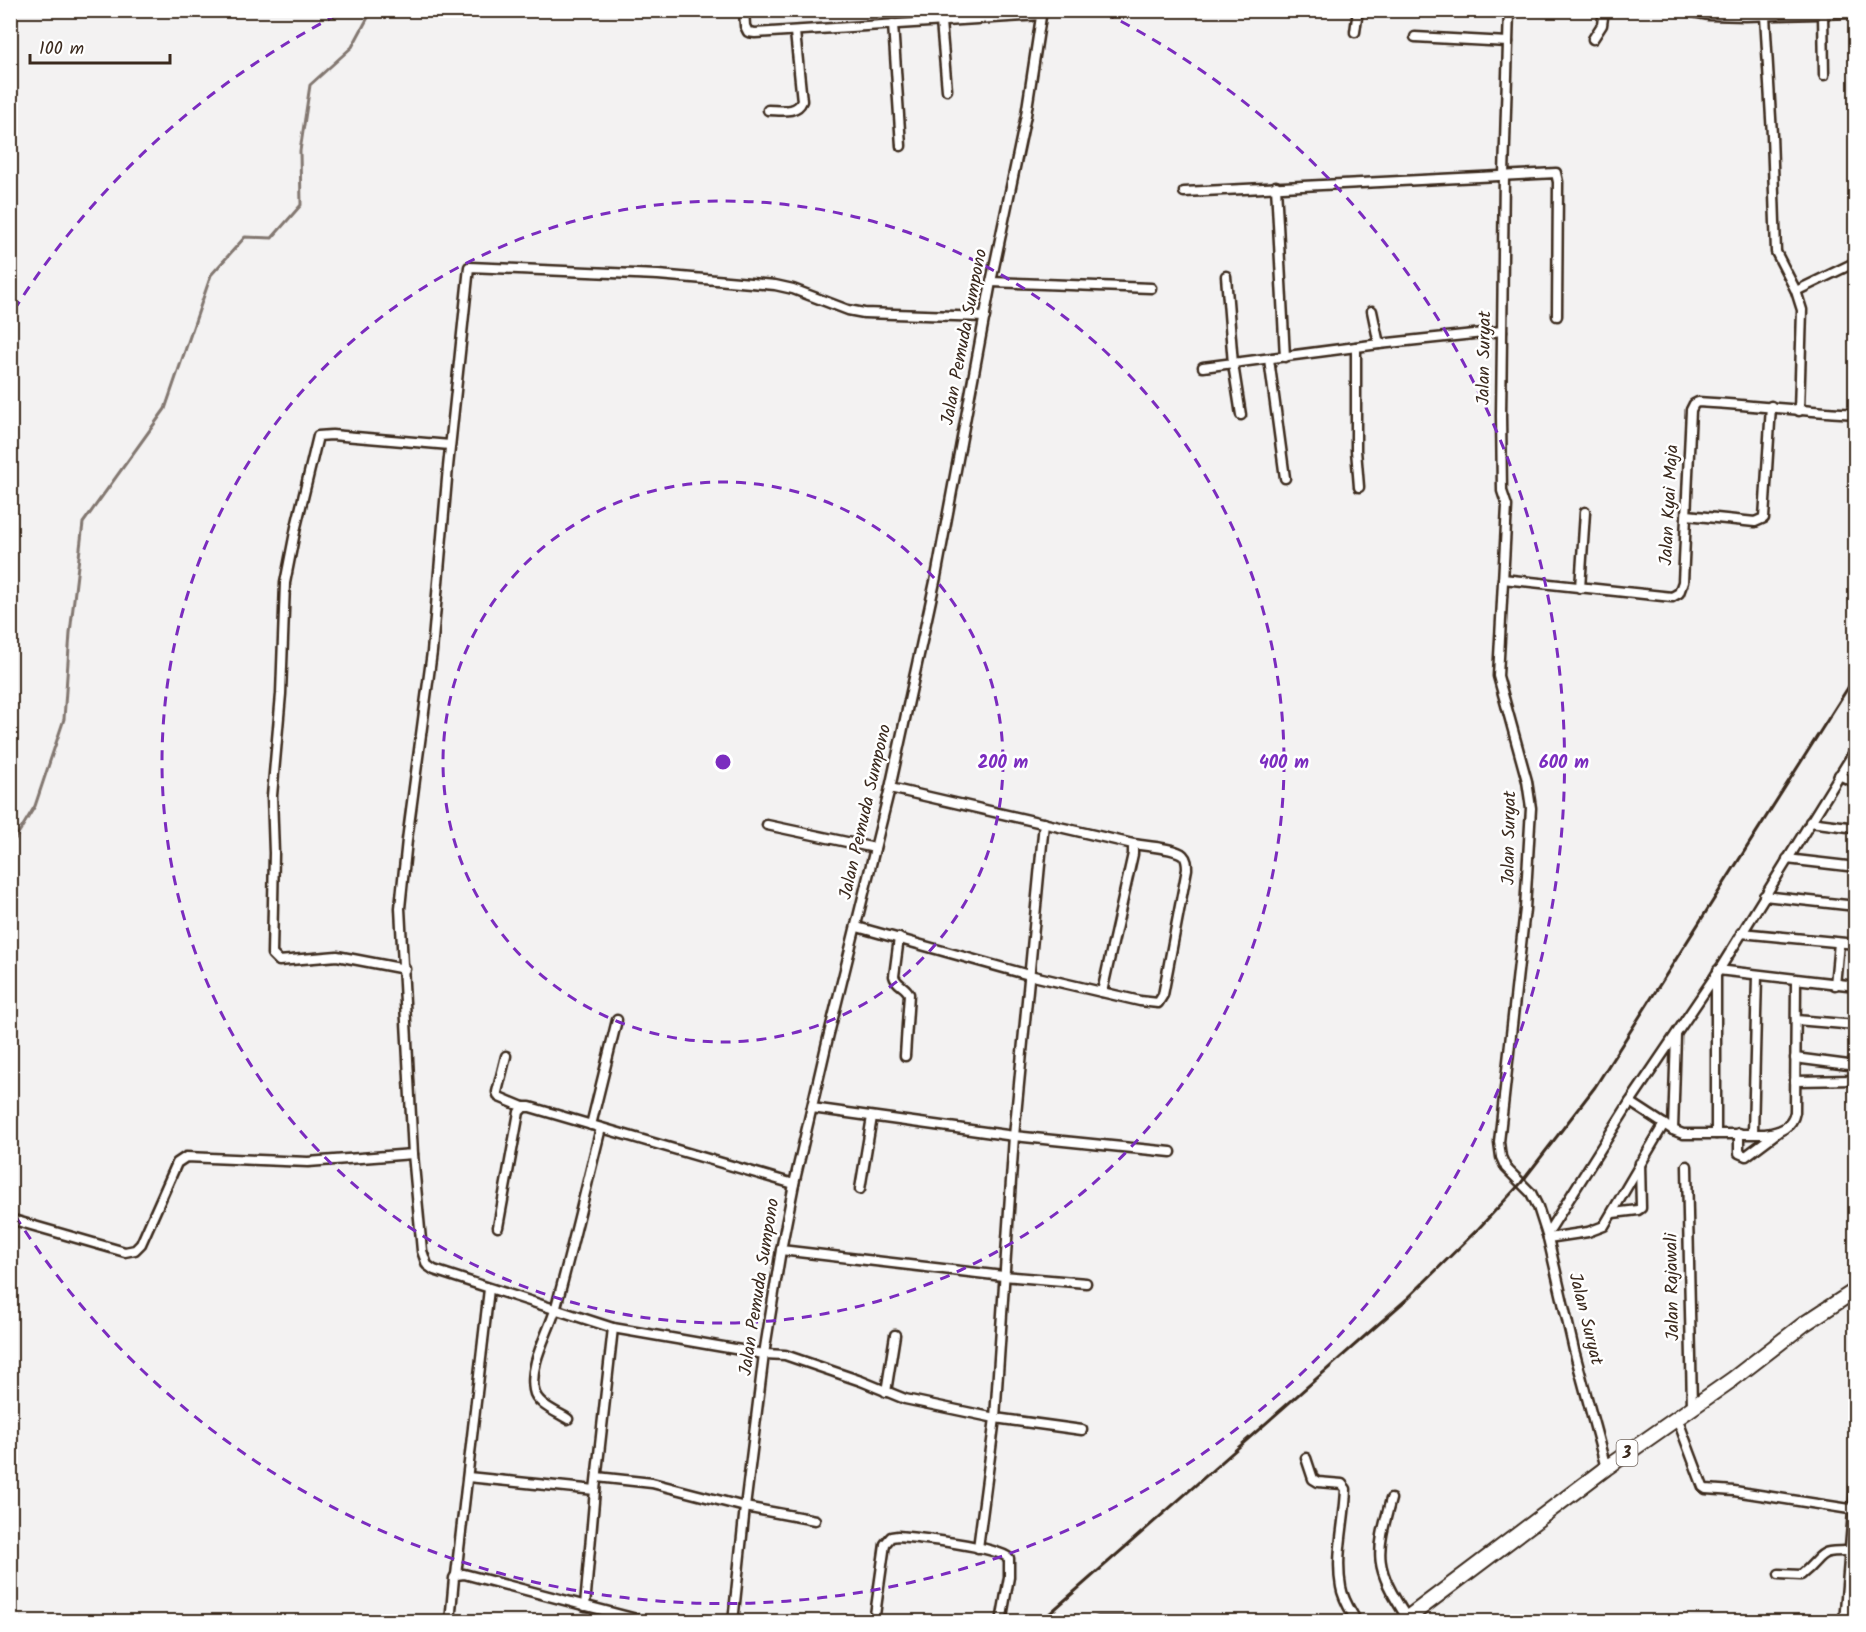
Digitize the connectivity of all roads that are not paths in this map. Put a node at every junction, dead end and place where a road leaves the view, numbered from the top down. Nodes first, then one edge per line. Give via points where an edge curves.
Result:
1 (744, 10) edge
2 (1358, 10) edge
3 (1509, 10) edge
4 (1604, 10) edge
5 (1682, 10) edge
6 (1042, 13) edge
7 (1730, 13) edge
8 (1856, 13) edge
9 (1823, 14) junction
10 (1766, 16) junction
11 (941, 22) junction
12 (893, 24) junction
13 (795, 32) junction
14 (1355, 32) dead end
15 (1415, 37) dead end
16 (1593, 39) dead end
17 (1508, 42) junction
18 (1824, 75) dead end
19 (947, 90) dead end
20 (768, 110) dead end
21 (901, 146) dead end
22 (1504, 175) junction
23 (1276, 186) junction
24 (1184, 192) dead end
25 (1856, 262) edge
26 (1226, 276) dead end
27 (991, 282) junction
28 (1151, 288) dead end
29 (1794, 288) junction
30 (1372, 311) dead end
31 (1557, 316) dead end
32 (985, 317) junction
33 (1502, 332) junction
34 (1378, 344) junction
35 (1356, 347) junction
36 (1285, 357) junction
37 (1269, 359) junction
38 (1233, 364) junction
39 (1203, 367) dead end
40 (1772, 406) junction
41 (1799, 411) junction
42 (1856, 414) edge
43 (1241, 415) dead end
44 (450, 445) junction
45 (1285, 478) dead end
46 (1359, 487) dead end
47 (1585, 512) dead end
48 (1687, 515) junction
49 (1503, 579) junction
50 (1580, 588) junction
51 (1856, 749) edge
52 (1839, 776) junction
53 (1856, 783) edge
54 (890, 788) junction
55 (1810, 822) junction
56 (1044, 823) junction
57 (766, 825) dead end
58 (1856, 828) edge
59 (1133, 844) junction
60 (875, 848) junction
61 (1787, 859) junction
62 (1856, 867) edge
63 (1764, 896) junction
64 (1856, 906) edge
65 (856, 927) junction
66 (1740, 933) junction
67 (899, 939) junction
68 (1839, 943) junction
69 (1856, 944) edge
70 (405, 969) junction
71 (1717, 973) junction
72 (1029, 975) junction
73 (1757, 976) junction
74 (1796, 981) junction
75 (1835, 985) junction
76 (1856, 986) edge
77 (1102, 992) junction
78 (617, 1020) dead end
79 (1796, 1020) junction
80 (1856, 1025) edge
81 (1676, 1033) junction
82 (506, 1056) dead end
83 (905, 1056) dead end
84 (1795, 1058) junction
85 (1856, 1065) edge
86 (1856, 1080) edge
87 (1795, 1081) junction
88 (1629, 1102) junction
89 (523, 1107) junction
90 (812, 1108) junction
91 (872, 1117) junction
92 (1664, 1124) junction
93 (591, 1125) junction
94 (601, 1128) junction
95 (1673, 1130) junction
96 (1779, 1132) junction
97 (1739, 1133) junction
98 (1754, 1133) junction
99 (1716, 1134) junction
100 (1014, 1136) junction
101 (1171, 1152) dead end
102 (412, 1154) junction
103 (1640, 1163) junction
104 (1687, 1166) dead end
105 (794, 1184) junction
106 (860, 1190) dead end
107 (1613, 1213) junction
108 (10, 1219) edge
109 (498, 1227) dead end
110 (1548, 1236) junction
111 (781, 1250) junction
112 (1003, 1276) junction
113 (1086, 1283) dead end
114 (489, 1288) junction
115 (1856, 1290) edge
116 (555, 1310) junction
117 (613, 1328) junction
118 (895, 1335) dead end
119 (764, 1354) junction
120 (886, 1392) junction
121 (1692, 1407) junction
122 (995, 1418) junction
123 (1677, 1418) junction
124 (568, 1419) dead end
125 (1082, 1430) dead end
126 (1306, 1458) dead end
127 (1606, 1468) junction
128 (468, 1477) junction
129 (597, 1477) junction
130 (1856, 1486) edge
131 (595, 1490) junction
132 (1391, 1499) dead end
133 (745, 1507) junction
134 (1855, 1510) edge
135 (815, 1520) dead end
136 (978, 1548) junction
137 (1852, 1551) junction
138 (1779, 1574) dead end
139 (456, 1575) junction
140 (585, 1606) junction
141 (1405, 1620) edge
142 (450, 1622) edge
143 (648, 1622) edge
144 (733, 1622) edge
145 (874, 1622) edge
146 (1002, 1622) edge
147 (1098, 1622) edge
148 (1126, 1622) edge
149 (1357, 1622) edge
150 (1845, 1622) edge

1 - 13 street via 748,32
2 - 14 street
3 - 17 street, Jalan Suryat
4 - 16 street via 1602,25
5 - 7 street via 1709,15
6 - 11 street
6 - 27 street, Jalan Pemuda Sumpono via 1026,115
7 - 10 street
8 - 9 street
9 - 10 street
9 - 18 street
10 - 29 street via 1776,252
11 - 12 street
11 - 19 street
12 - 13 street
12 - 21 street
13 - 20 street via 802,101 795,110
15 - 17 street
17 - 22 street, Jalan Suryat
22 - 23 street
22 - 31 street via 1551,171 1558,176
22 - 33 street, Jalan Suryat
23 - 24 street
23 - 36 street
25 - 29 street
26 - 38 street
27 - 28 street
27 - 32 street, Jalan Pemuda Sumpono
29 - 41 street via 1803,324
30 - 34 street
32 - 44 street via 864,313 793,289 720,279 469,267
32 - 54 street, Jalan Pemuda Sumpono via 936,577
33 - 34 street
33 - 49 street, Jalan Suryat via 1502,491 1507,506
34 - 35 street
35 - 36 street
35 - 46 street
36 - 37 street
37 - 38 street
37 - 45 street
38 - 39 street
38 - 43 street
40 - 41 street, Jalan Kyai Maja
40 - 48 street, Jalan Kyai Maja via 1694,404
40 - 48 street via 1764,518 1755,522
41 - 42 street, Jalan Kyai Maja
44 - 70 street via 432,652 400,908
44 - 70 street via 318,436 285,583 273,796 272,954 277,960 288,961 342,956
47 - 50 street
48 - 50 street, Jalan Kyai Maja via 1679,593 1658,597
49 - 50 street, Jalan Kyai Maja
49 - 110 street, Jalan Suryat via 1498,675 1531,808 1525,909 1499,1142 1506,1168 1531,1192
51 - 52 street
52 - 53 street
52 - 55 street
54 - 56 street
54 - 60 street, Jalan Pemuda Sumpono
55 - 58 street
55 - 61 street
56 - 59 street
56 - 72 street
57 - 60 street
59 - 77 street
59 - 77 street via 1176,852 1186,860 1163,995 1155,1004
60 - 65 street, Jalan Pemuda Sumpono
61 - 62 street
61 - 63 street
63 - 64 street
63 - 66 street
65 - 67 street
65 - 90 street, Jalan Pemuda Sumpono
66 - 68 street
66 - 71 street
67 - 72 street
67 - 83 street via 894,976 909,994
68 - 69 street
68 - 75 street
70 - 102 street
71 - 73 street
71 - 81 street
71 - 99 street
72 - 77 street
72 - 100 street
73 - 74 street
73 - 98 street
74 - 75 street
74 - 79 street
75 - 76 street
78 - 93 street
79 - 80 street
79 - 84 street
81 - 88 street
81 - 95 street
82 - 89 street via 497,1092 499,1097
84 - 85 street
84 - 87 street
86 - 87 street
87 - 96 street via 1794,1119
88 - 92 street
88 - 110 street
89 - 93 street
89 - 109 street
90 - 91 street
90 - 105 street, Jalan Pemuda Sumpono
91 - 100 street
91 - 106 street
92 - 95 street
92 - 103 street
93 - 94 street
94 - 105 street
94 - 116 street
95 - 99 street via 1683,1134
96 - 97 street via 1746,1156 1739,1153
96 - 98 street
97 - 98 street
97 - 99 street
100 - 101 street
100 - 112 street
102 - 108 street via 308,1162 190,1157 177,1163 141,1244 125,1252
102 - 114 street via 423,1259 434,1270
103 - 107 street
103 - 107 street via 1641,1208
104 - 121 street, Jalan Rajawali
105 - 111 street, Jalan Pemuda Sumpono
107 - 110 street via 1597,1229
110 - 127 street, Jalan Suryat
111 - 112 street
111 - 119 street, Jalan Pemuda Sumpono
112 - 113 street
112 - 122 street
114 - 116 street
114 - 128 street
115 - 121 highway, 3
116 - 117 street
116 - 124 street via 540,1345 534,1393 542,1403
117 - 119 street
117 - 129 street
118 - 120 street
119 - 120 street via 785,1355
119 - 133 street, Jalan Pemuda Sumpono
120 - 122 street
121 - 123 highway, 3
122 - 125 street
122 - 136 street
123 - 127 highway, 3
123 - 134 street via 1704,1488
126 - 149 street via 1313,1479 1342,1484 1346,1489 1341,1589
127 - 141 highway, 3
128 - 131 street
128 - 139 street
129 - 131 street
129 - 133 street via 652,1483
130 - 134 street
131 - 140 street
132 - 141 street via 1379,1559 1382,1574
133 - 135 street
133 - 144 street, Jalan Pemuda Sumpono
134 - 137 street
136 - 145 street via 898,1536 887,1540
136 - 146 street via 1002,1553 1010,1560
137 - 138 street via 1829,1550 1801,1575
137 - 150 street
139 - 140 street via 467,1574
139 - 142 street
140 - 143 street
147 - 148 street

